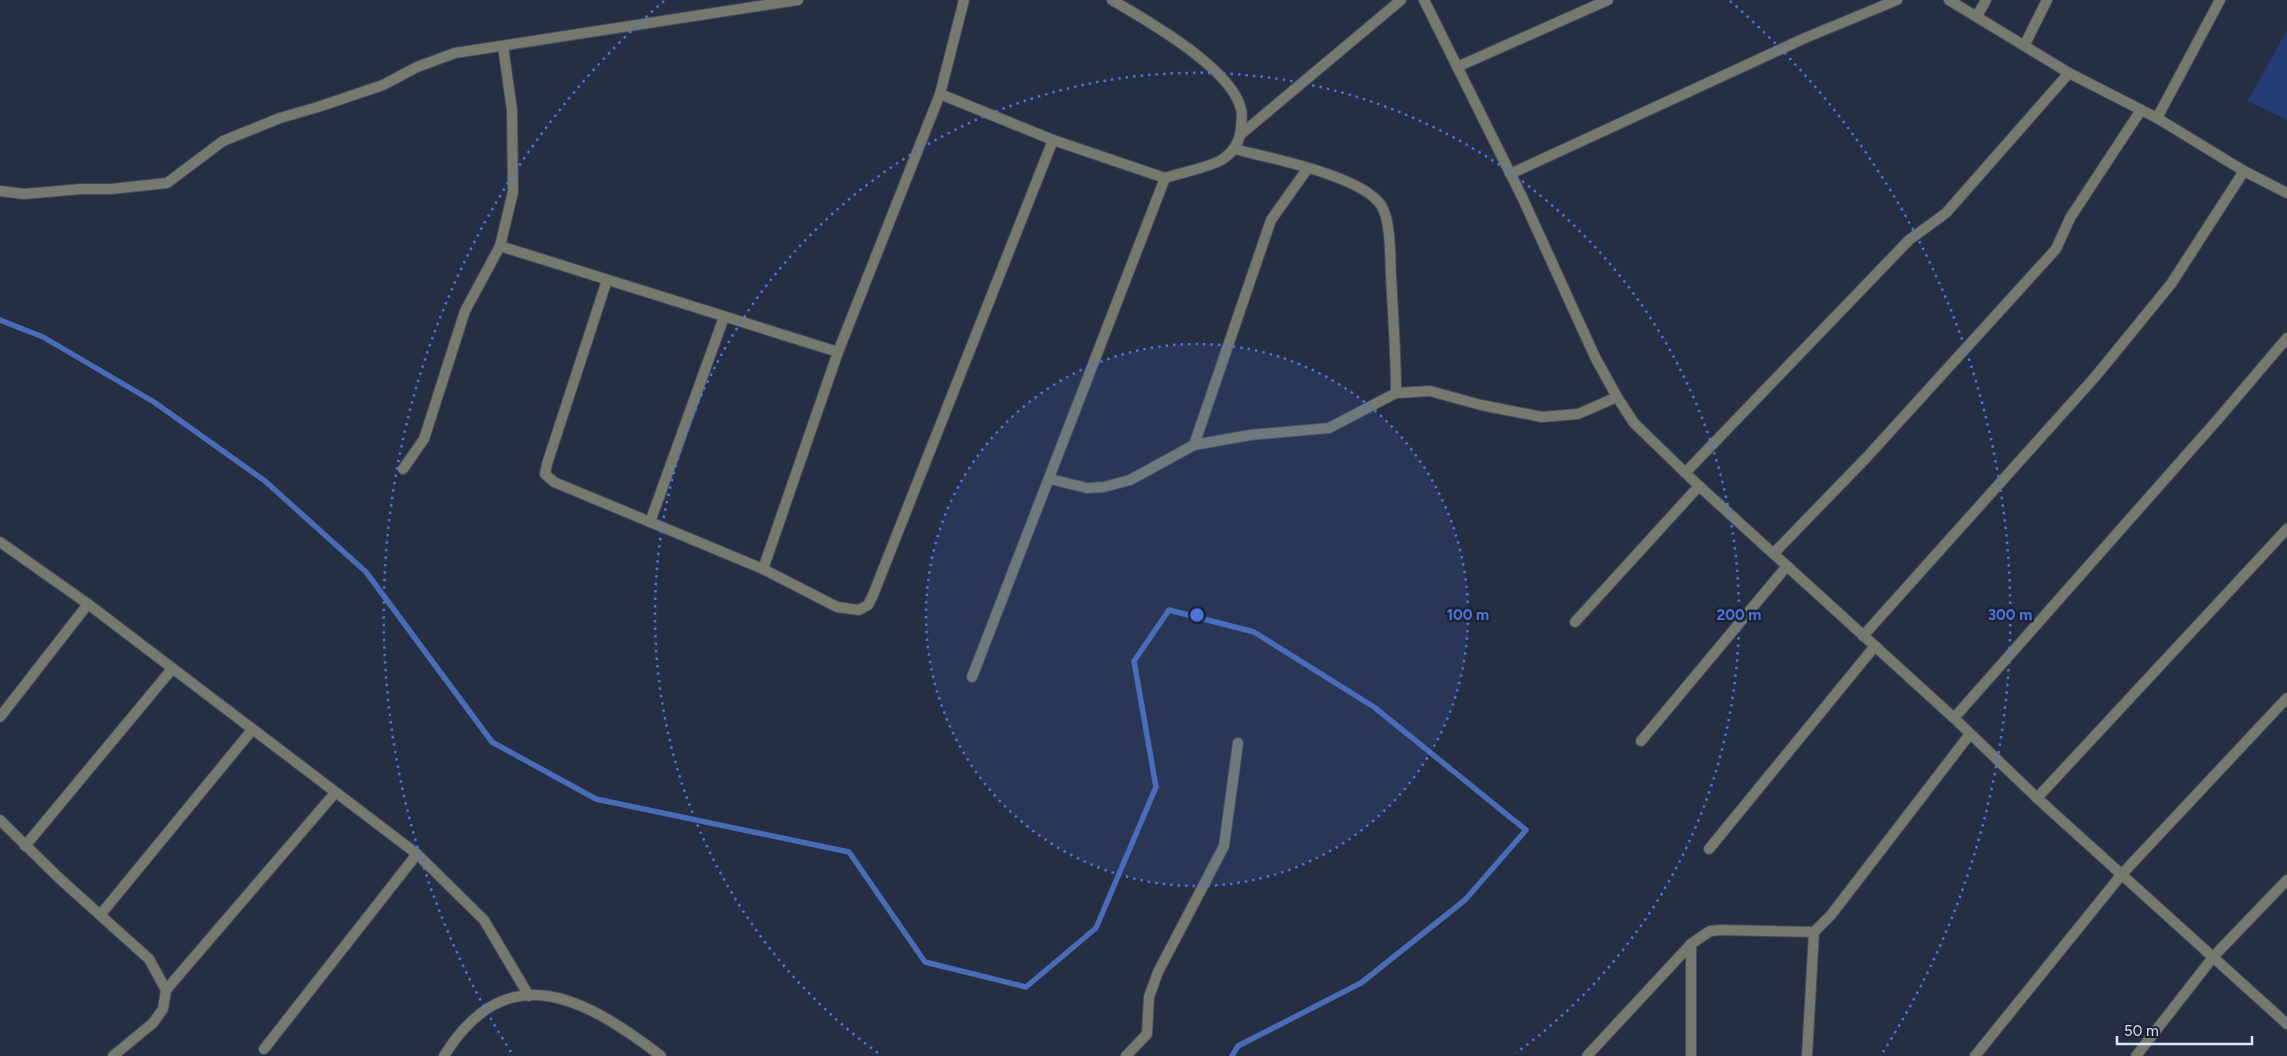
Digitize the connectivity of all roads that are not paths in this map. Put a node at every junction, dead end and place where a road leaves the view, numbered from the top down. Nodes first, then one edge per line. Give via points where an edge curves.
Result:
1 (798, 0) edge
2 (964, 0) edge
3 (1112, 0) edge
4 (1401, 0) edge
5 (1424, 0) edge
6 (1608, 0) edge
7 (1897, 0) edge
8 (1949, 0) edge
9 (1986, 0) edge
10 (2047, 0) edge
11 (2220, 0) edge
12 (748, 4) edge
13 (1977, 16) junction
14 (2025, 44) junction
15 (503, 46) junction
16 (1457, 67) junction
17 (2069, 73) junction
18 (940, 94) junction
19 (2141, 110) junction
20 (2157, 118) junction
21 (1240, 135) junction
22 (1053, 140) junction
23 (1234, 149) junction
24 (1308, 168) junction
25 (2244, 171) junction
26 (1510, 174) junction
27 (1165, 178) junction
28 (0, 191) edge
29 (2287, 193) edge
30 (500, 246) junction
31 (607, 280) junction
32 (724, 317) junction
33 (2287, 338) edge
34 (838, 352) junction
35 (1396, 393) junction
36 (1617, 397) junction
37 (1194, 445) junction
38 (403, 469) dead end
39 (1685, 473) junction
40 (1050, 479) junction
41 (1699, 486) junction
42 (650, 522) junction
43 (2287, 529) edge
44 (2, 548) edge
45 (1774, 554) junction
46 (1787, 566) junction
47 (763, 569) junction
48 (88, 604) junction
49 (1575, 622) dead end
50 (1863, 636) junction
51 (1875, 646) junction
52 (172, 669) junction
53 (972, 677) dead end
54 (2287, 698) edge
55 (0, 717) edge
56 (1954, 718) junction
57 (252, 730) junction
58 (1970, 734) junction
59 (1641, 741) dead end
60 (1238, 742) dead end
61 (335, 793) junction
62 (2037, 798) junction
63 (0, 820) edge
64 (25, 846) junction
65 (1709, 849) dead end
66 (417, 854) junction
67 (2122, 874) junction
68 (2287, 880) edge
69 (101, 914) junction
70 (1814, 932) junction
71 (1691, 944) junction
72 (2214, 956) junction
73 (166, 990) junction
74 (529, 996) junction
75 (2287, 1024) edge
76 (264, 1049) dead end
77 (113, 1056) edge
78 (444, 1056) edge
79 (661, 1056) edge
80 (1126, 1056) edge
81 (1587, 1056) edge
82 (1691, 1056) edge
83 (1807, 1056) edge
84 (1975, 1056) edge
85 (2136, 1056) edge

1 - 12 street
2 - 18 street
3 - 21 street via 1203,59 1230,86 1242,109
4 - 21 street
5 - 16 street
6 - 16 street
7 - 26 street via 1805,38
8 - 13 street
9 - 13 street
10 - 14 street
11 - 20 street
12 - 15 street
13 - 14 street
14 - 17 street
15 - 28 street via 455,53 417,67 383,85 280,118 223,141 168,183 111,190 24,194
15 - 30 street via 512,110 513,192
16 - 26 street
17 - 19 street
17 - 39 street via 1946,212 1909,240
18 - 22 street
18 - 34 street
19 - 20 street
19 - 45 street via 2070,218 2056,249
20 - 25 street
21 - 23 street
22 - 27 street
22 - 47 street via 868,605 859,610 837,607
23 - 24 street
23 - 27 street via 1221,160
24 - 35 street via 1365,190 1382,205 1389,247
24 - 37 street via 1271,220
25 - 29 street
25 - 50 street via 2171,284 2102,369
26 - 36 street via 1595,357
27 - 40 street
30 - 31 street
30 - 38 street via 465,311 424,439
31 - 32 street
31 - 42 street via 545,474 554,482
32 - 34 street
32 - 42 street
33 - 56 street
34 - 47 street
35 - 36 street via 1430,391 1481,405 1542,416 1578,414
35 - 37 street via 1328,428 1250,435
36 - 39 street via 1634,423
37 - 40 street via 1130,480 1104,487 1087,488
39 - 41 street
40 - 53 street
41 - 45 street
41 - 49 street
42 - 47 street
43 - 62 street
44 - 48 street
45 - 46 street
46 - 50 street
46 - 59 street
48 - 52 street
48 - 55 street
50 - 51 street
51 - 56 street
51 - 65 street
52 - 57 street
52 - 64 street
54 - 67 street
56 - 58 street
57 - 61 street
57 - 69 street
58 - 62 street
58 - 70 street via 1831,915
60 - 80 street via 1224,846 1158,972 1149,997 1147,1034
61 - 66 street
61 - 73 street
62 - 67 street
63 - 64 street
64 - 69 street
66 - 74 street via 484,920
66 - 76 street
67 - 72 street
67 - 84 street
68 - 72 street
69 - 73 street via 149,960
70 - 71 street via 1710,931
70 - 83 street
71 - 81 street
71 - 82 street
72 - 75 street
72 - 85 street
73 - 77 street via 163,1009 153,1023
74 - 78 street via 500,1001 474,1017
74 - 79 street via 549,994 570,1000 600,1015

